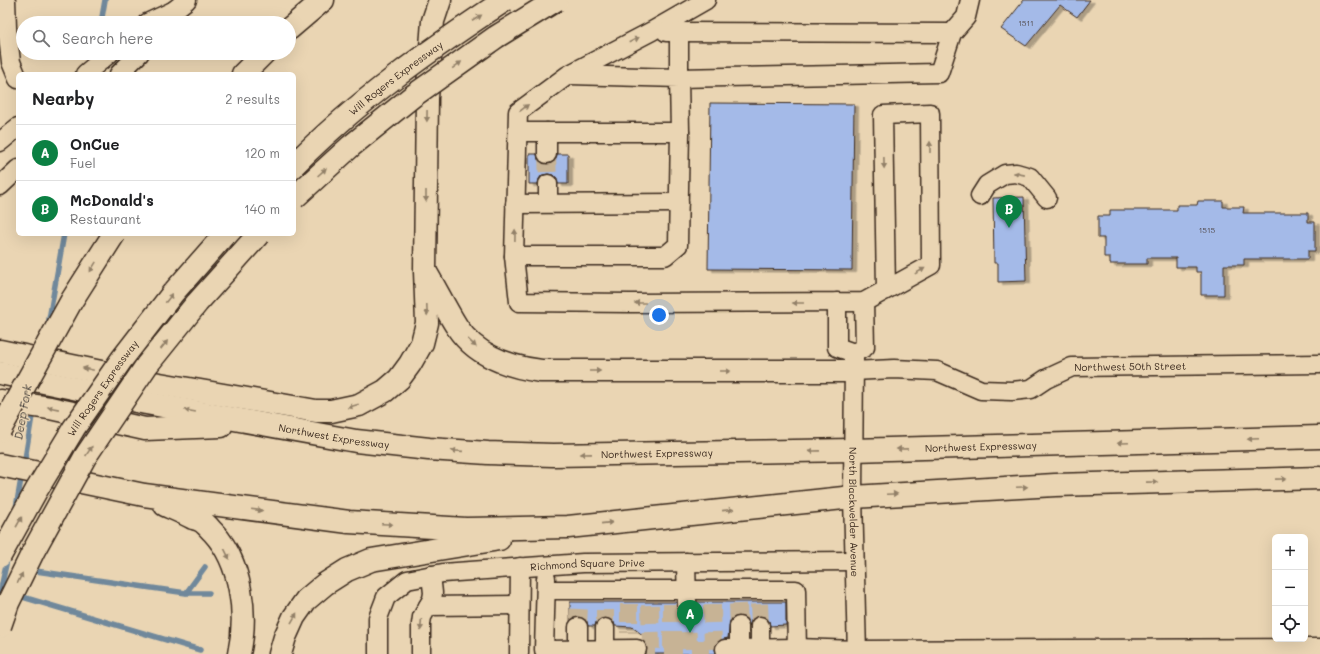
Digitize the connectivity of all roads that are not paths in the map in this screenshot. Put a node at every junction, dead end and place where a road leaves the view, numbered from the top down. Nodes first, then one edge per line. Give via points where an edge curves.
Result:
1 (6, 0) edge
2 (323, 0) edge
3 (440, 0) edge
4 (505, 0) edge
5 (556, 0) edge
6 (706, 0) edge
7 (970, 0) edge
8 (175, 11) edge
9 (163, 16) edge
10 (296, 23) edge
11 (652, 31) junction
12 (679, 32) junction
13 (952, 34) junction
14 (102, 60) edge
15 (133, 60) edge
16 (257, 60) edge
17 (87, 72) edge
18 (121, 72) edge
19 (245, 72) edge
20 (16, 74) edge
21 (568, 75) junction
22 (679, 78) junction
23 (16, 129) edge
24 (518, 132) junction
25 (548, 132) junction
26 (680, 132) junction
27 (0, 142) edge
28 (548, 154) tunnel mouth
29 (296, 162) edge
30 (16, 171) edge
31 (548, 184) tunnel mouth
32 (0, 186) edge
33 (296, 196) edge
34 (980, 196) dead end
35 (1047, 198) dead end
36 (548, 203) junction
37 (679, 203) junction
38 (515, 204) junction
39 (113, 236) edge
40 (223, 236) edge
41 (257, 236) edge
42 (514, 256) junction
43 (425, 271) junction
44 (886, 290) junction
45 (837, 302) junction
46 (864, 302) junction
47 (0, 351) edge
48 (853, 362) junction
49 (1320, 364) edge
50 (0, 372) edge
51 (0, 401) edge
52 (260, 424) junction
53 (0, 430) edge
54 (1320, 437) edge
55 (853, 450) junction
56 (0, 465) edge
57 (1320, 478) edge
58 (144, 495) junction
59 (853, 497) junction
60 (568, 527) junction
61 (0, 556) edge
62 (854, 561) junction
63 (686, 562) junction
64 (546, 566) junction
65 (520, 567) junction
66 (431, 575) junction
67 (546, 590) junction
68 (679, 597) junction
69 (428, 606) junction
70 (519, 606) junction
71 (0, 626) edge
72 (739, 626) tunnel mouth
73 (760, 626) tunnel mouth
74 (578, 627) tunnel mouth
75 (605, 628) tunnel mouth
76 (632, 644) tunnel mouth
77 (760, 648) junction
78 (1320, 648) edge
79 (578, 650) junction
80 (605, 650) junction
81 (797, 651) edge
82 (857, 652) edge
83 (239, 654) edge
84 (280, 654) edge
85 (378, 654) edge
86 (421, 654) edge
87 (519, 654) edge

1 - 20 street via 11,62
2 - 10 highway
3 -> 43 highway via 433,21 427,98
29 -> 4 highway, Will Rogers Expressway, bridge via 376,92 448,37
33 -> 5 highway, bridge via 351,146 413,96 496,37
6 - 11 street
7 - 13 street via 966,17
8 - 9 street
11 - 12 street
21 -> 11 street
12 - 13 street
12 - 22 street
13 - 22 street via 939,73
14 - 17 street
15 - 18 street
16 - 19 highway
21 - 22 street
24 -> 21 street via 518,112
22 - 26 street
23 - 27 street
24 - 25 street
24 - 38 street
25 - 26 street
25 - 28 street
26 - 37 street
30 - 32 street
31 - 36 street
35 -> 34 street via 1030,177 1016,172 1005,174 987,185
36 - 37 street
36 - 38 street
37 - 42 street via 678,245 664,256
42 -> 38 street
39 -> 53 highway, bridge via 72,300
61 -> 40 highway, Will Rogers Expressway, bridge via 74,428 117,365 173,293
71 -> 41 highway, bridge via 8,603 34,550 85,457 147,365 197,303
45 -> 42 street via 519,302
43 -> 47 highway, bridge via 427,323 422,343 410,364 399,379 385,391 359,405 332,411 316,411 154,383
43 -> 48 highway via 458,328 467,338 492,358 522,369 541,371
44 -> 44 street via 931,265 930,108 883,115
44 - 46 street
45 - 46 street
45 - 48 street via 837,346
46 - 48 street via 865,347
48 - 49 street, Northwest 50th Street via 894,369 937,371 982,390 1012,392 1031,388 1072,367
48 - 55 street, North Blackwelder Avenue
52 -> 50 highway, Northwest Expressway, bridge
52 -> 51 highway, bridge via 146,429 50,408
55 -> 52 highway, Northwest Expressway via 553,455 488,453 356,441
54 -> 55 highway, Northwest Expressway
55 - 59 street, North Blackwelder Avenue
56 - 58 highway, bridge
59 -> 57 highway via 1054,485
58 -> 60 highway via 349,522 466,529
58 -> 83 highway via 204,523 220,539 234,570 240,593 242,642
60 -> 59 highway
59 - 62 street, North Blackwelder Avenue
84 -> 60 highway via 294,617 306,600 347,570 371,560 400,554
62 - 63 street, Richmond Square Drive
62 - 82 street, North Blackwelder Avenue
63 - 64 street, Richmond Square Drive
63 - 68 street
64 - 65 street, Richmond Square Drive
64 - 67 street
65 - 66 street, Richmond Square Drive
65 - 70 street
66 - 69 street via 433,592
66 - 85 street, Richmond Square Drive via 407,580 386,597 378,618
67 - 68 street via 579,597
67 - 79 street via 544,650
68 - 81 street via 759,597 796,590
69 - 70 street
69 -> 86 street via 422,617
70 - 87 street
72 - 77 street via 732,649
73 - 77 street
74 - 79 street
75 - 80 street
76 - 80 street
77 - 81 street
78 - 82 street
79 - 80 street
81 - 82 street

